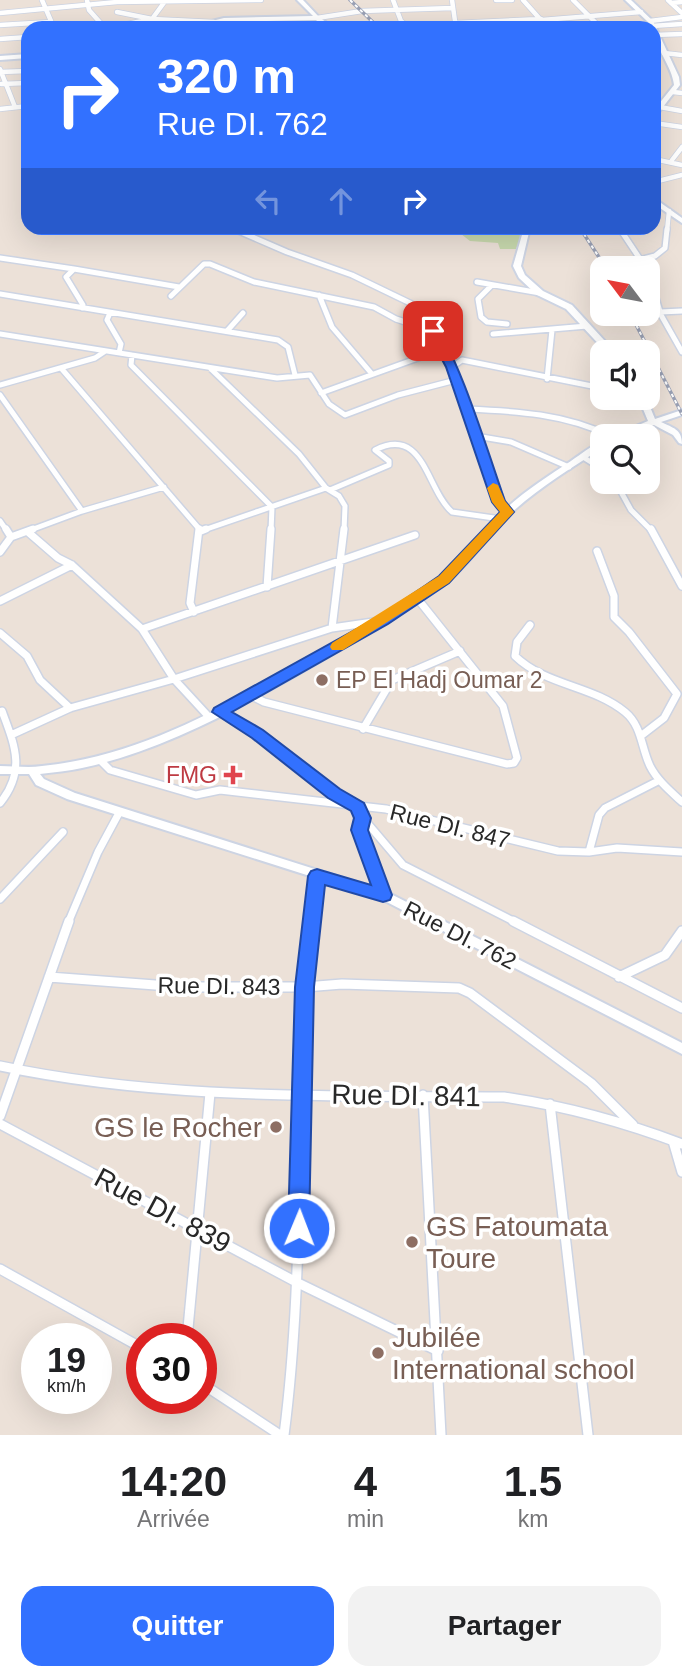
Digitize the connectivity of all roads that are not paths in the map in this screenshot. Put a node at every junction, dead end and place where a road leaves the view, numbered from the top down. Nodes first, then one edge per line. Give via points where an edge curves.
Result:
1 (41, 0) edge
2 (261, 0) edge
3 (300, 0) edge
4 (393, 0) edge
5 (452, 0) edge
6 (496, 0) edge
7 (512, 0) edge
8 (523, 0) edge
9 (572, 0) edge
10 (628, 0) edge
11 (165, 1) edge
12 (197, 1) edge
13 (87, 2) edge
14 (670, 2) edge
15 (682, 2) edge
16 (46, 8) junction
17 (453, 8) junction
18 (395, 9) junction
19 (117, 12) dead end
20 (641, 12) junction
21 (0, 13) edge
22 (682, 15) edge
23 (590, 16) junction
24 (317, 18) junction
25 (152, 19) junction
26 (517, 20) joint
27 (542, 20) junction
28 (51, 21) edge
29 (102, 21) edge
30 (142, 21) edge
31 (193, 21) edge
32 (240, 21) edge
33 (321, 21) edge
34 (401, 21) edge
35 (455, 21) edge
36 (483, 21) edge
37 (595, 21) edge
38 (647, 21) edge
39 (21, 24) edge
40 (682, 24) edge
41 (0, 25) edge
42 (661, 25) edge
43 (661, 28) edge
44 (661, 30) edge
45 (682, 34) edge
46 (21, 38) edge
47 (0, 39) edge
48 (661, 46) edge
49 (664, 53) junction
50 (682, 55) edge
51 (21, 56) edge
52 (0, 58) edge
53 (0, 71) edge
54 (21, 71) edge
55 (679, 77) edge
56 (21, 83) edge
57 (2, 84) edge
58 (673, 92) junction
59 (682, 93) edge
60 (661, 103) edge
61 (15, 107) junction
62 (21, 107) edge
63 (661, 108) edge
64 (0, 109) edge
65 (682, 111) edge
66 (661, 124) edge
67 (682, 127) edge
68 (682, 147) edge
69 (661, 159) edge
70 (672, 160) junction
71 (682, 165) edge
72 (682, 175) edge
73 (661, 180) edge
74 (661, 205) edge
75 (669, 211) junction
76 (682, 221) edge
77 (248, 235) edge
78 (525, 235) edge
79 (624, 235) edge
80 (641, 256) edge
81 (655, 256) edge
82 (0, 258) edge
83 (74, 269) junction
84 (477, 282) dead end
85 (492, 285) junction
86 (179, 286) junction
87 (540, 293) junction
88 (0, 295) edge
89 (319, 295) junction
90 (171, 296) dead end
91 (82, 308) junction
92 (682, 311) edge
93 (660, 312) joint
94 (110, 313) junction
95 (243, 313) dead end
96 (506, 324) dead end
97 (587, 326) junction
98 (552, 330) junction
99 (228, 331) junction
100 (433, 331) junction
101 (0, 334) edge
102 (493, 334) dead end
103 (600, 340) edge
104 (443, 349) junction
105 (105, 352) junction
106 (682, 352) edge
107 (119, 353) junction
108 (132, 355) junction
109 (452, 367) junction
110 (61, 368) junction
111 (210, 369) junction
112 (372, 374) junction
113 (295, 375) junction
114 (547, 379) junction
115 (456, 380) junction
116 (0, 385) edge
117 (590, 386) edge
118 (321, 393) junction
119 (0, 395) edge
120 (467, 409) junction
121 (647, 410) edge
122 (682, 412) edge
123 (652, 421) junction
124 (645, 424) edge
125 (590, 428) edge
126 (476, 436) junction
127 (682, 441) edge
128 (590, 452) edge
129 (583, 457) junction
130 (590, 461) edge
131 (569, 467) junction
132 (164, 487) junction
133 (328, 489) junction
134 (622, 494) edge
135 (272, 507) junction
136 (82, 511) junction
137 (504, 515) junction
138 (0, 521) edge
139 (201, 531) junction
140 (28, 532) junction
141 (415, 535) dead end
142 (11, 537) junction
143 (597, 551) dead end
144 (0, 552) edge
145 (342, 561) junction
146 (72, 565) junction
147 (682, 586) edge
148 (267, 587) junction
149 (417, 598) junction
150 (0, 601) edge
151 (194, 612) junction
152 (383, 621) junction
153 (530, 625) dead end
154 (332, 628) junction
155 (142, 629) junction
156 (0, 633) edge
157 (460, 651) junction
158 (174, 679) junction
159 (253, 696) junction
160 (70, 708) junction
161 (2, 711) dead end
162 (215, 714) junction
163 (363, 729) junction
164 (642, 734) junction
165 (11, 735) junction
166 (100, 760) junction
167 (0, 770) edge
168 (19, 772) junction
169 (33, 772) junction
170 (658, 780) junction
171 (682, 802) edge
172 (0, 803) edge
173 (358, 807) junction
174 (120, 813) junction
175 (363, 818) junction
176 (63, 832) dead end
177 (589, 852) junction
178 (682, 852) edge
179 (317, 876) junction
180 (383, 895) junction
181 (0, 899) edge
182 (682, 931) edge
183 (49, 977) junction
184 (619, 977) junction
185 (304, 987) junction
186 (682, 1008) edge
187 (682, 1049) edge
188 (0, 1066) edge
189 (14, 1070) junction
190 (300, 1092) junction
191 (210, 1093) junction
192 (423, 1095) junction
193 (550, 1104) junction
194 (0, 1116) edge
195 (0, 1124) edge
196 (634, 1126) junction
197 (677, 1143) edge
198 (682, 1172) edge
199 (198, 1228) junction
200 (0, 1269) edge
201 (298, 1283) junction
202 (189, 1323) edge
203 (126, 1340) edge
204 (438, 1351) junction
205 (217, 1393) edge
206 (282, 1435) edge
207 (441, 1435) edge
208 (588, 1435) edge

1 - 16 street
2 - 12 street
3 - 24 street
4 - 18 street
5 - 17 street
6 - 7 street
8 - 27 street
9 - 23 street
10 - 20 street
11 - 12 street
11 - 13 street
11 - 25 street
13 - 16 street
13 - 29 street
14 - 15 street
14 - 22 street
16 - 21 street
16 - 28 street
17 - 18 street
17 - 35 street
18 - 24 street
18 - 34 street
19 - 25 street
20 - 23 street
20 - 38 street
22 - 42 street
23 - 27 street
23 - 37 street
24 - 32 street
24 - 33 street
25 - 30 street
25 - 31 street
26 - 27 street
26 - 36 street
39 - 41 street
40 - 43 street
44 - 45 street
46 - 47 street
48 - 49 street
49 - 50 street
49 - 55 street
51 - 52 street
53 - 54 street
53 - 57 street
55 - 58 street
56 - 57 street
57 - 61 street
58 - 59 street
58 - 60 street
61 - 62 street
61 - 64 street
63 - 65 street
66 - 67 street
68 - 70 street
69 - 70 street
70 - 71 street
72 - 73 street
74 - 75 street
75 - 76 street
75 - 81 street via 665,248
77 - 100 street via 410,303 429,318
78 - 87 street via 517,266
79 - 80 street
82 - 83 street
83 - 86 street
83 - 91 street via 66,277
84 - 85 street
85 - 87 street
85 - 96 street via 478,299 481,317
86 - 89 street via 210,264 254,282
86 - 90 street
87 - 97 street via 569,307
88 - 91 street
89 - 100 street via 374,307
89 - 112 street via 320,308
91 - 94 street
92 - 93 street
93 - 106 street
94 - 99 street
94 - 107 street via 107,320 121,344
95 - 99 street
97 - 98 street
97 - 103 street
98 - 102 street
98 - 114 street
99 - 113 street via 278,340 288,347
100 - 104 street
101 - 105 street
104 - 109 street
104 - 112 street
105 - 107 street
105 - 110 street
107 - 108 street
108 - 111 street
108 - 135 street via 131,365
109 - 114 street via 462,360
109 - 115 street
110 - 116 street
110 - 132 street
111 - 113 street via 277,378
111 - 133 street via 299,454
112 - 118 street
113 - 118 street via 310,376
114 - 117 street
115 - 118 street via 345,415
115 - 120 street
119 - 136 street
120 - 125 street via 510,411
120 - 126 street
121 - 123 street
122 - 123 street
123 - 124 street
123 - 127 street
126 - 131 street via 540,452
126 - 137 street
128 - 129 street
129 - 130 street
129 - 131 street
131 - 137 street
132 - 136 street
132 - 139 street
133 - 135 street
133 - 137 street via 389,465 377,448 405,446 424,463 432,485 452,512
133 - 145 street via 345,506
134 - 147 street via 631,510 650,527
135 - 139 street
135 - 148 street
136 - 140 street
137 - 149 street via 444,580
138 - 142 street
139 - 151 street via 190,603
140 - 142 street
140 - 146 street
141 - 145 street
142 - 144 street
143 - 164 street via 614,596 614,617 677,694 672,709 652,731
145 - 148 street
145 - 154 street
146 - 150 street
146 - 155 street
148 - 151 street
149 - 152 street
149 - 157 street
151 - 155 street
152 - 154 street
152 - 159 street
153 - 164 street via 517,642 515,656 524,667 606,700 626,713
154 - 158 street
155 - 158 street
156 - 160 street via 27,656 40,680
157 - 163 street via 392,680
157 - 163 street via 503,706 517,758 514,763
158 - 160 street
158 - 162 street
159 - 162 street
159 - 163 street
160 - 165 street
161 - 165 street
162 - 166 street
162 - 173 street via 257,734
164 - 170 street via 646,759
165 - 168 street
166 - 169 street
166 - 173 street, Rue DI. 847 via 110,770 196,796 220,790
167 - 168 street
168 - 169 street
168 - 172 street via 12,791
169 - 174 street, Rue DI. 762 via 40,782
170 - 171 street
170 - 177 street via 604,808
173 - 175 street
173 - 177 street, Rue DI. 847 via 558,851
174 - 179 street, Rue DI. 762
174 - 183 street via 96,853
175 - 180 street via 360,830
175 - 184 street via 403,865
176 - 181 street
177 - 178 street, Rue DI. 847 via 617,848
179 - 180 street, Rue DI. 762
179 - 185 street
180 - 187 street, Rue DI. 762
182 - 184 street via 677,946 659,960
183 - 185 street, Rue DI. 843 via 182,987
183 - 189 street
184 - 186 street
185 - 190 street
185 - 196 street, Rue DI. 843 via 458,988 470,993 591,1083
188 - 189 street, Rue DI. 841
189 - 191 street, Rue DI. 841 via 66,1080
189 - 194 street
190 - 191 street, Rue DI. 841
190 - 192 street, Rue DI. 841
190 - 201 street
191 - 199 street
192 - 193 street, Rue DI. 841 via 504,1097
192 - 204 street
193 - 196 street, Rue DI. 841
193 - 208 street
195 - 199 street, Rue DI. 839
196 - 197 street, Rue DI. 841
197 - 198 street
199 - 201 street, Rue DI. 839
199 - 202 street
200 - 203 street
201 - 204 street, Rue DI. 839
201 - 206 street via 293,1372
204 - 207 street
205 - 206 street

